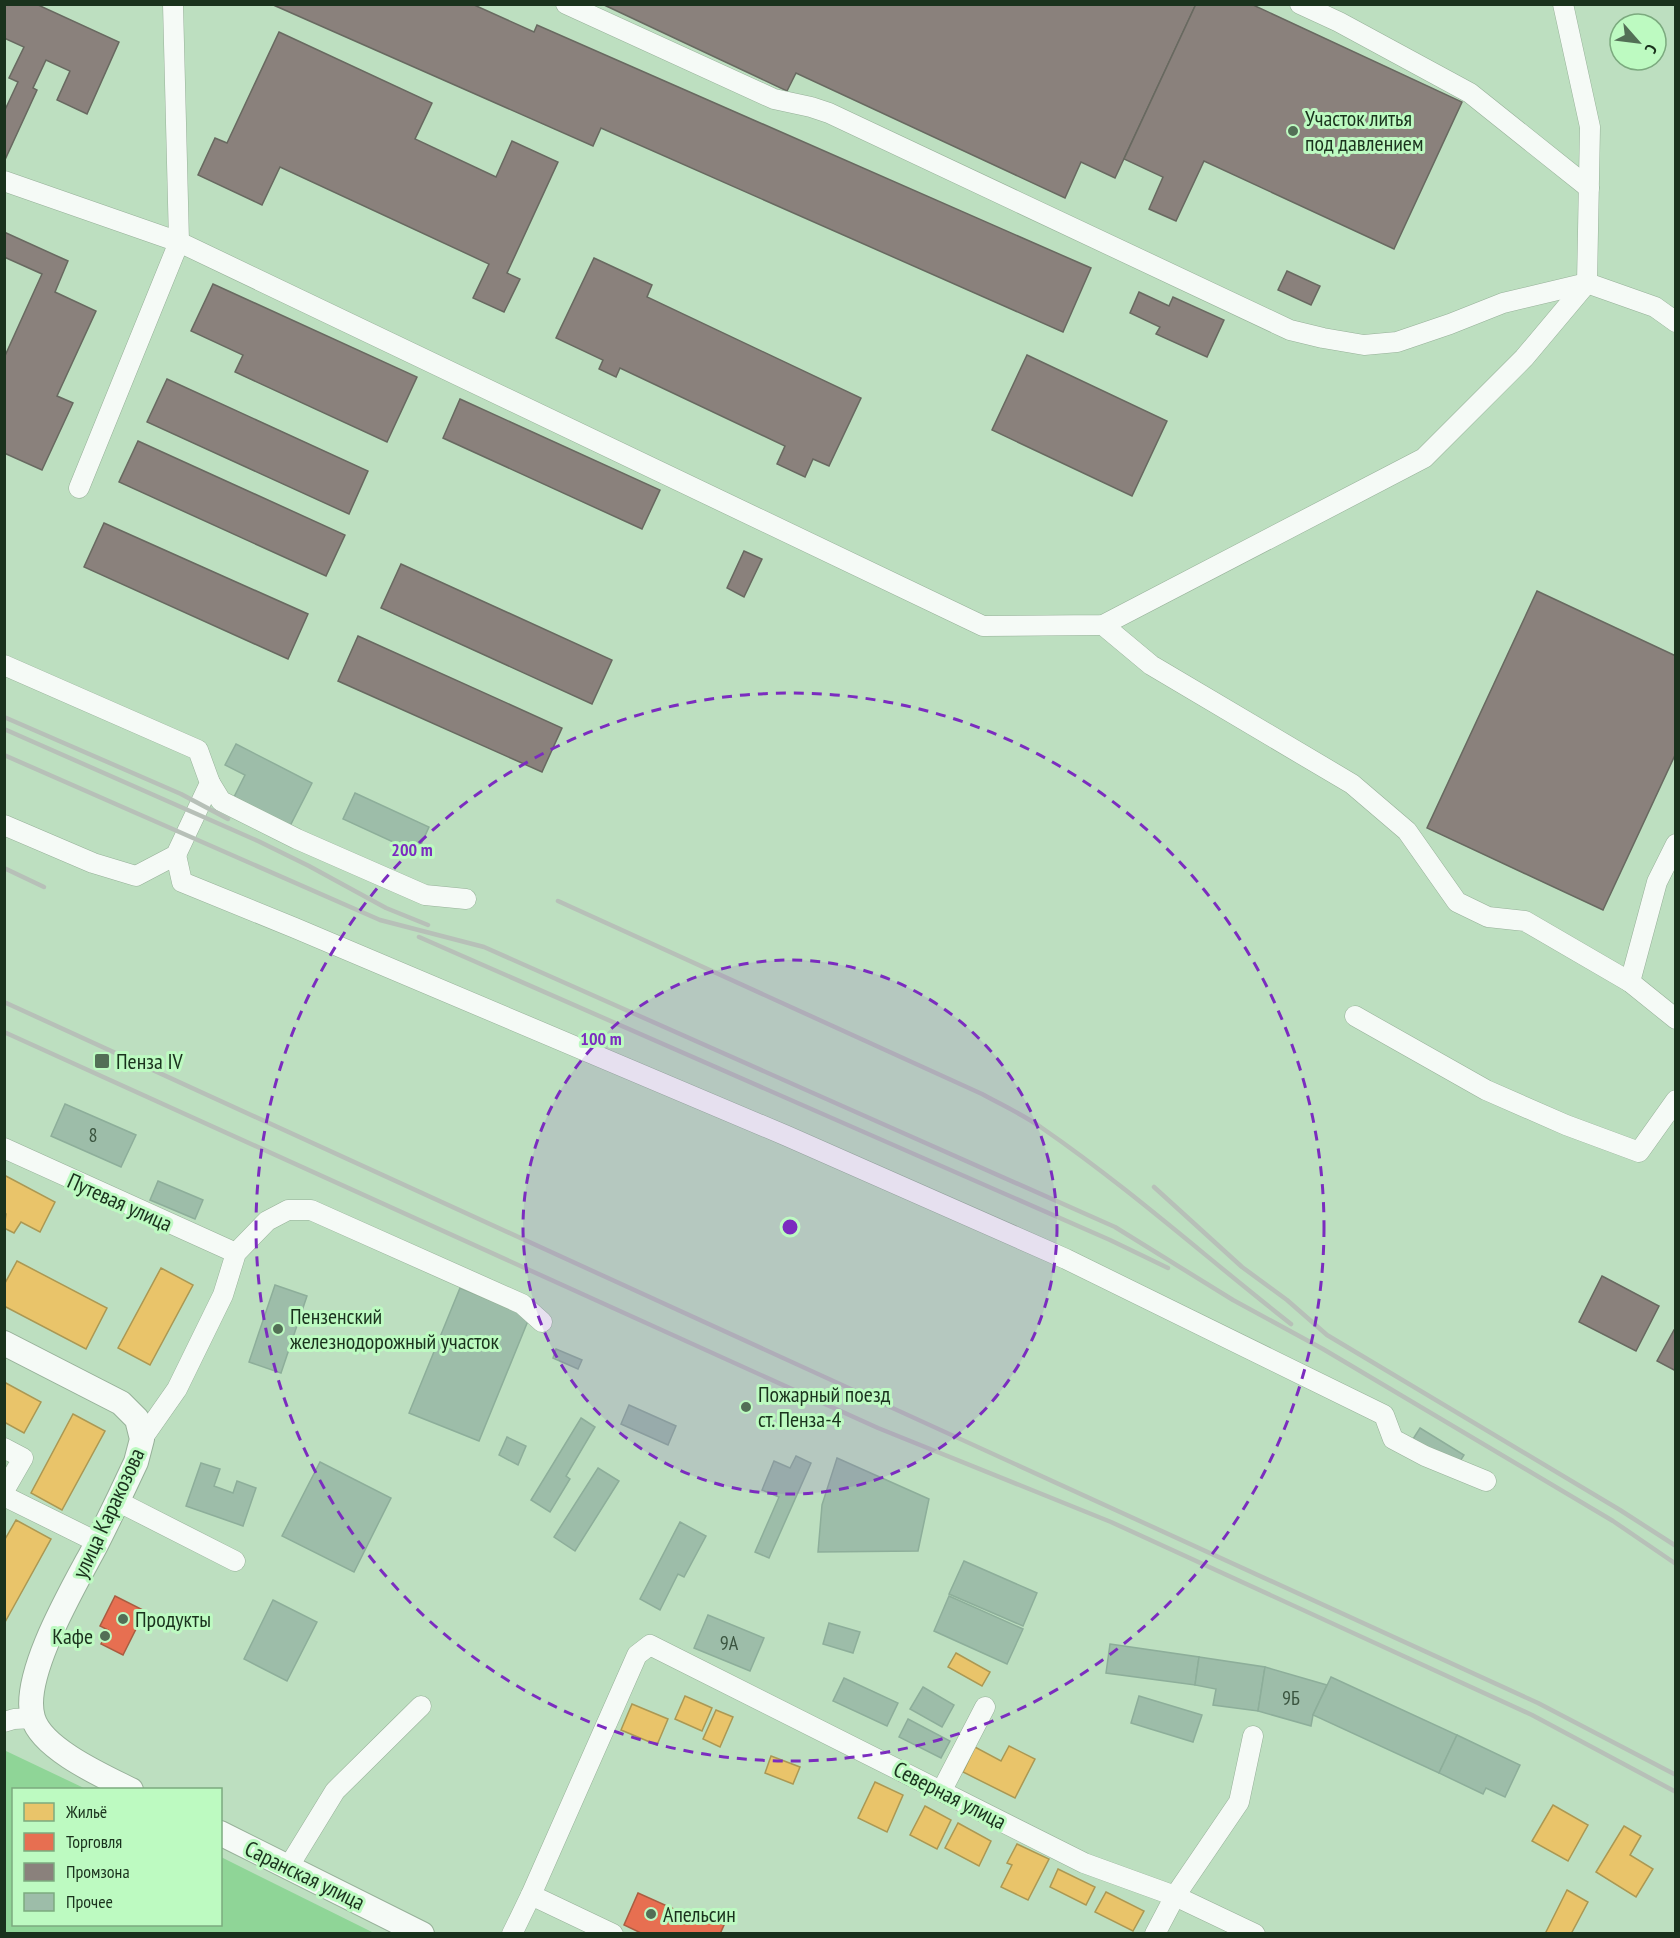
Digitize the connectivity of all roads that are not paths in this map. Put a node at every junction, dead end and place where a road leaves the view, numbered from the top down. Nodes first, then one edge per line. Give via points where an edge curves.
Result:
1 (173, 4) edge
2 (566, 4) edge
3 (1300, 4) edge
4 (1563, 4) edge
5 (4, 181) edge
6 (1589, 188) junction
7 (180, 242) junction
8 (1587, 283) junction
9 (1676, 322) edge
10 (79, 488) dead end
11 (1103, 625) junction
12 (4, 665) edge
13 (210, 783) junction
14 (4, 825) edge
15 (1676, 844) edge
16 (176, 855) junction
17 (466, 899) dead end
18 (1630, 982) junction
19 (1355, 1016) dead end
20 (1676, 1019) edge
21 (1676, 1100) edge
22 (4, 1148) edge
23 (236, 1253) junction
24 (542, 1322) dead end
25 (4, 1343) edge
26 (142, 1440) junction
27 (4, 1448) edge
28 (1486, 1481) dead end
29 (4, 1491) edge
30 (4, 1496) edge
31 (117, 1502) junction
32 (97, 1542) junction
33 (235, 1561) dead end
34 (421, 1706) dead end
35 (985, 1707) dead end
36 (33, 1718) junction
37 (4, 1722) edge
38 (1253, 1736) dead end
39 (126, 1788) edge
40 (942, 1791) junction
41 (222, 1834) edge
42 (289, 1866) junction
43 (531, 1895) junction
44 (1175, 1896) junction
45 (422, 1934) edge
46 (512, 1934) edge
47 (613, 1934) edge
48 (1155, 1934) edge
49 (1255, 1934) edge

1 - 7 street
2 - 8 street via 774,99 829,113 1290,330 1364,345 1397,342 1503,303
3 - 6 street via 1470,93
4 - 6 street via 1590,127
5 - 7 street
6 - 8 street
7 - 10 street
7 - 11 street via 983,626
8 - 9 street via 1655,307
8 - 11 street via 1524,358 1424,458
11 - 18 street via 1151,665 1352,784 1407,831 1457,902 1488,917 1525,921
12 - 13 street via 198,750
13 - 16 street
13 - 17 street via 221,801 297,839 425,895
14 - 16 street via 93,863 136,876
15 - 18 street via 1657,882
16 - 28 street via 182,882 776,1131 1066,1259 1384,1415 1393,1439
18 - 20 street
19 - 21 street via 1486,1090 1639,1152
22 - 23 street, Путевая улица
23 - 24 street via 267,1221 288,1210 311,1210 522,1304
23 - 26 street via 224,1295 177,1389
25 - 26 main road, улица Каракозова via 121,1403 137,1419
26 - 31 main road, улица Каракозова
27 - 29 street via 23,1458
30 - 32 street
31 - 32 main road, улица Каракозова
31 - 33 street
32 - 36 main road, улица Каракозова via 50,1634 32,1692
34 - 42 street via 335,1791
35 - 40 street
36 - 37 street
36 - 39 main road via 39,1729 70,1758
38 - 44 street via 1239,1802
40 - 43 street, Северная улица via 650,1645 637,1655
40 - 44 street, Северная улица via 1084,1863
41 - 42 main road, Саранская улица
42 - 45 main road, Саранская улица
43 - 46 street
43 - 47 street
44 - 48 street
44 - 49 street, Северная улица

